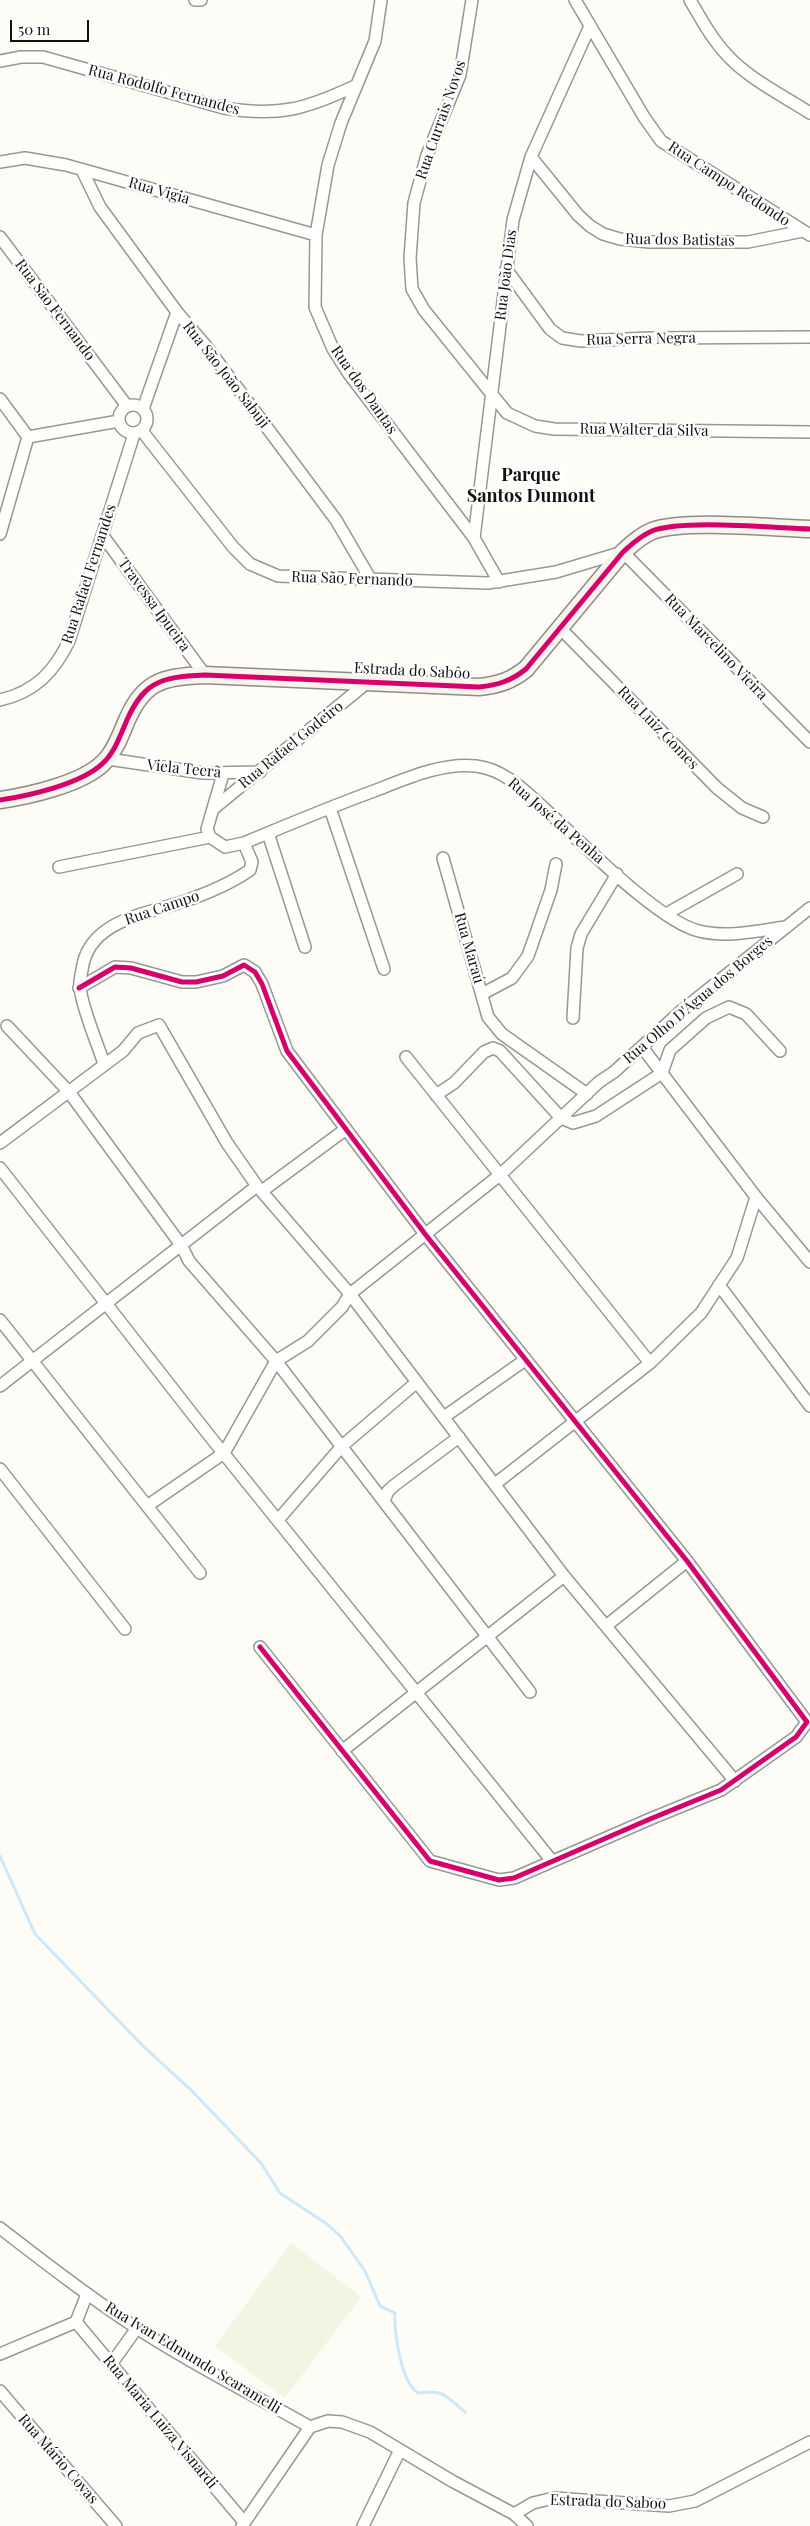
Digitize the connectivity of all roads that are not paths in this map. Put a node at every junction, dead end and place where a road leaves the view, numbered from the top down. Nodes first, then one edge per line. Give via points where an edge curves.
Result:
1 (195, 0) edge
2 (201, 0) edge
3 (381, 0) edge
4 (472, 0) edge
5 (575, 0) edge
6 (690, 0) edge
7 (590, 26) junction
8 (0, 61) edge
9 (356, 86) junction
10 (810, 113) edge
11 (531, 157) junction
12 (0, 162) edge
13 (82, 170) junction
14 (806, 233) edge
15 (316, 235) junction
16 (0, 237) edge
17 (506, 269) junction
18 (176, 312) junction
19 (810, 337) edge
20 (491, 394) junction
21 (0, 399) edge
22 (127, 406) junction
23 (143, 408) junction
24 (119, 421) junction
25 (138, 432) junction
26 (810, 432) edge
27 (28, 437) junction
28 (810, 530) edge
29 (0, 534) edge
30 (103, 536) junction
31 (474, 538) junction
32 (623, 552) junction
33 (370, 580) junction
34 (499, 582) junction
35 (561, 629) junction
36 (205, 675) junction
37 (369, 681) junction
38 (0, 700) edge
39 (810, 742) edge
40 (108, 759) junction
41 (260, 772) junction
42 (223, 774) junction
43 (0, 800) edge
44 (330, 808) junction
45 (213, 809) junction
46 (763, 817) dead end
47 (268, 834) junction
48 (210, 837) junction
49 (244, 843) junction
50 (443, 858) dead end
51 (556, 864) dead end
52 (60, 867) dead end
53 (616, 874) junction
54 (737, 874) dead end
55 (810, 908) edge
56 (666, 914) junction
57 (785, 927) junction
58 (305, 946) dead end
59 (384, 968) dead end
60 (79, 988) junction
61 (482, 994) junction
62 (573, 1018) dead end
63 (7, 1026) dead end
64 (642, 1047) junction
65 (780, 1051) dead end
66 (406, 1057) dead end
67 (104, 1064) junction
68 (662, 1073) junction
69 (69, 1092) junction
70 (587, 1094) junction
71 (436, 1095) junction
72 (561, 1118) junction
73 (346, 1129) junction
74 (0, 1143) edge
75 (0, 1168) edge
76 (501, 1174) junction
77 (260, 1188) junction
78 (756, 1197) junction
79 (425, 1234) junction
80 (181, 1245) junction
81 (810, 1262) edge
82 (719, 1285) junction
83 (350, 1294) junction
84 (105, 1304) junction
85 (0, 1320) edge
86 (525, 1360) junction
87 (31, 1361) junction
88 (276, 1361) junction
89 (650, 1363) junction
90 (417, 1382) junction
91 (0, 1386) edge
92 (810, 1406) edge
93 (444, 1417) junction
94 (574, 1421) junction
95 (459, 1437) junction
96 (342, 1446) junction
97 (224, 1453) junction
98 (0, 1469) edge
99 (495, 1484) junction
100 (384, 1500) junction
101 (147, 1506) junction
102 (278, 1520) junction
103 (687, 1562) junction
104 (200, 1573) dead end
105 (564, 1576) junction
106 (606, 1626) junction
107 (125, 1630) dead end
108 (488, 1636) junction
109 (260, 1647) dead end
110 (416, 1692) junction
111 (530, 1692) dead end
112 (342, 1751) junction
113 (735, 1781) junction
114 (552, 1861) junction
115 (0, 2228) edge
116 (11, 2236) junction
117 (0, 2241) edge
118 (87, 2294) junction
119 (76, 2322) junction
120 (137, 2328) junction
121 (0, 2354) edge
122 (112, 2363) junction
123 (0, 2391) edge
124 (310, 2427) junction
125 (810, 2442) edge
126 (400, 2450) junction
127 (514, 2514) junction
128 (243, 2524) edge
129 (116, 2526) edge
130 (363, 2526) edge
131 (527, 2526) edge

1 - 2 street
3 - 9 street, Rua dos Dantas via 375,41
4 - 20 street, Rua Currais Novos via 460,75 419,180 414,204 410,276 412,289 424,310
5 - 7 street, Rua Campo Redondo
6 - 10 street via 727,55 746,72
7 - 11 street, Rua João Dias
7 - 14 street, Rua Campo Redondo via 660,141
8 - 9 street, Rua Rodolfo Fernandes via 43,57 248,112 289,111
9 - 15 street, Rua dos Dantas via 328,166
11 - 14 street, Rua dos Batistas via 584,220 604,234 620,239 748,242
11 - 17 street, Rua João Dias via 513,220
12 - 13 street, Rua Vigia via 25,158
13 - 15 street, Rua Vigia
13 - 18 street, Rua São João Sabuji via 100,206
15 - 31 street, Rua dos Dantas via 314,307 333,349 348,374
16 - 22 street, Rua São Fernando
17 - 19 street, Rua Serra Negra via 550,329 562,338 581,341
17 - 20 street, Rua João Dias
18 - 23 street
18 - 33 street, Rua São João Sabuji via 206,346 336,520
20 - 26 street, Rua Walter da Silva via 516,420 554,429
20 - 31 street, Rua João Dias
21 - 27 street
22 - 23 street
22 - 24 street
23 - 25 street via 148,420
24 - 25 street via 125,431
24 - 27 street
25 - 30 street, Rua Rafael Fernandes
25 - 33 street, Rua São Fernando via 250,564 278,576
27 - 29 street
28 - 32 street, Estrada do Sabôo via 723,526 668,528 652,531 637,539
30 - 36 street, Travessa Ipueira
30 - 38 street, Rua Rafael Fernandes via 60,661 50,674 17,695
31 - 34 street, Rua dos Dantas
32 - 34 street, Rua São Fernando via 556,572
32 - 35 street, Estrada do Sabôo
32 - 39 street, Rua Marcelino Vieira
33 - 34 street, Rua São Fernando
35 - 37 street, Estrada do Sabôo via 526,670 496,685 479,687
35 - 46 street, Rua Luiz Gomes via 730,800
36 - 37 street, Estrada do Sabôo
36 - 40 street, Estrada do Sabôo via 170,678 148,687 129,714
37 - 41 street, Rua Rafael Godeiro
40 - 42 street, Viela Teerã
40 - 43 street, Estrada do Sabôo via 77,779
41 - 42 street, Viela Teerã
41 - 45 street, Rua Rafael Godeiro
42 - 45 street
44 - 47 street, Rua José da Penha
44 - 53 street, Rua José da Penha via 411,776 451,767 476,766 501,774 520,786
44 - 59 street
45 - 48 street via 207,829
47 - 49 street, Rua José da Penha
47 - 58 street
48 - 49 street, Rua José da Penha via 225,847
48 - 52 street
49 - 60 street, Rua Campo via 252,862 250,870 244,874 208,893 120,922 96,938 83,960
50 - 61 street, Rua Maraú
51 - 61 street via 551,890 528,956 512,978
53 - 56 street, Rua José da Penha
53 - 62 street via 581,934
54 - 56 street
55 - 57 street, Rua Olho D'Água dos Borges
56 - 57 street, Rua José da Penha via 697,931 718,935
57 - 64 street, Rua Olho D'Água dos Borges
60 - 67 street
60 - 73 street via 115,967 131,968 182,982 212,980 244,965 251,968 262,984 287,1052
61 - 70 street, Rua Maraú via 488,1017 502,1034
63 - 69 street
64 - 68 street
64 - 70 street, Rua Olho D'Água dos Borges
65 - 68 street via 746,1014 729,1007 706,1018 670,1050
66 - 71 street
67 - 69 street
67 - 77 street via 123,1051 138,1033 159,1025 227,1142
68 - 72 street via 596,1116 573,1123
68 - 78 street
69 - 74 street
69 - 80 street
70 - 72 street, Rua Olho D'Água dos Borges
71 - 72 street via 454,1083 484,1052 493,1048 500,1051
71 - 76 street
72 - 76 street, Rua Olho D'Água dos Borges
73 - 77 street
73 - 79 street
75 - 84 street
76 - 79 street, Rua Olho D'Água dos Borges
76 - 89 street
77 - 80 street
77 - 83 street
78 - 81 street
78 - 82 street via 737,1258
79 - 83 street, Rua Olho D'Água dos Borges
79 - 86 street
80 - 84 street
80 - 88 street via 189,1261
82 - 89 street via 701,1313
82 - 92 street
83 - 88 street, Rua Olho D'Água dos Borges via 342,1307 308,1341
83 - 90 street
84 - 87 street
84 - 97 street
85 - 87 street
86 - 93 street
86 - 94 street
87 - 91 street
87 - 101 street
88 - 96 street
88 - 97 street
89 - 94 street
90 - 93 street
90 - 96 street
93 - 95 street
94 - 99 street
94 - 103 street
95 - 99 street
95 - 100 street via 396,1484
96 - 100 street
96 - 102 street
97 - 101 street
97 - 102 street
98 - 107 street
99 - 105 street
100 - 108 street
101 - 104 street
102 - 110 street
103 - 106 street
103 - 113 street via 807,1722 796,1737
105 - 106 street
105 - 108 street
106 - 113 street
108 - 110 street
108 - 111 street
109 - 112 street
110 - 112 street
110 - 114 street
112 - 114 street via 430,1861 499,1880 514,1878
113 - 114 street via 721,1790
115 - 116 street, Rua Ivan Edmundo Scaramelli
116 - 117 street
116 - 118 street, Rua Ivan Edmundo Scaramelli
118 - 119 street
118 - 120 street, Rua Ivan Edmundo Scaramelli
119 - 121 street
119 - 122 street, Rua Maria Luiza Visnardi
120 - 122 street
120 - 124 street, Rua Ivan Edmundo Scaramelli
122 - 128 street, Rua Maria Luiza Visnardi
123 - 129 street, Rua Mário Covas
124 - 126 street via 342,2422 370,2432
124 - 128 street
125 - 127 street, Estrada do Saboo via 695,2501 669,2506 554,2498 533,2503
126 - 127 street
126 - 130 street
127 - 131 street

